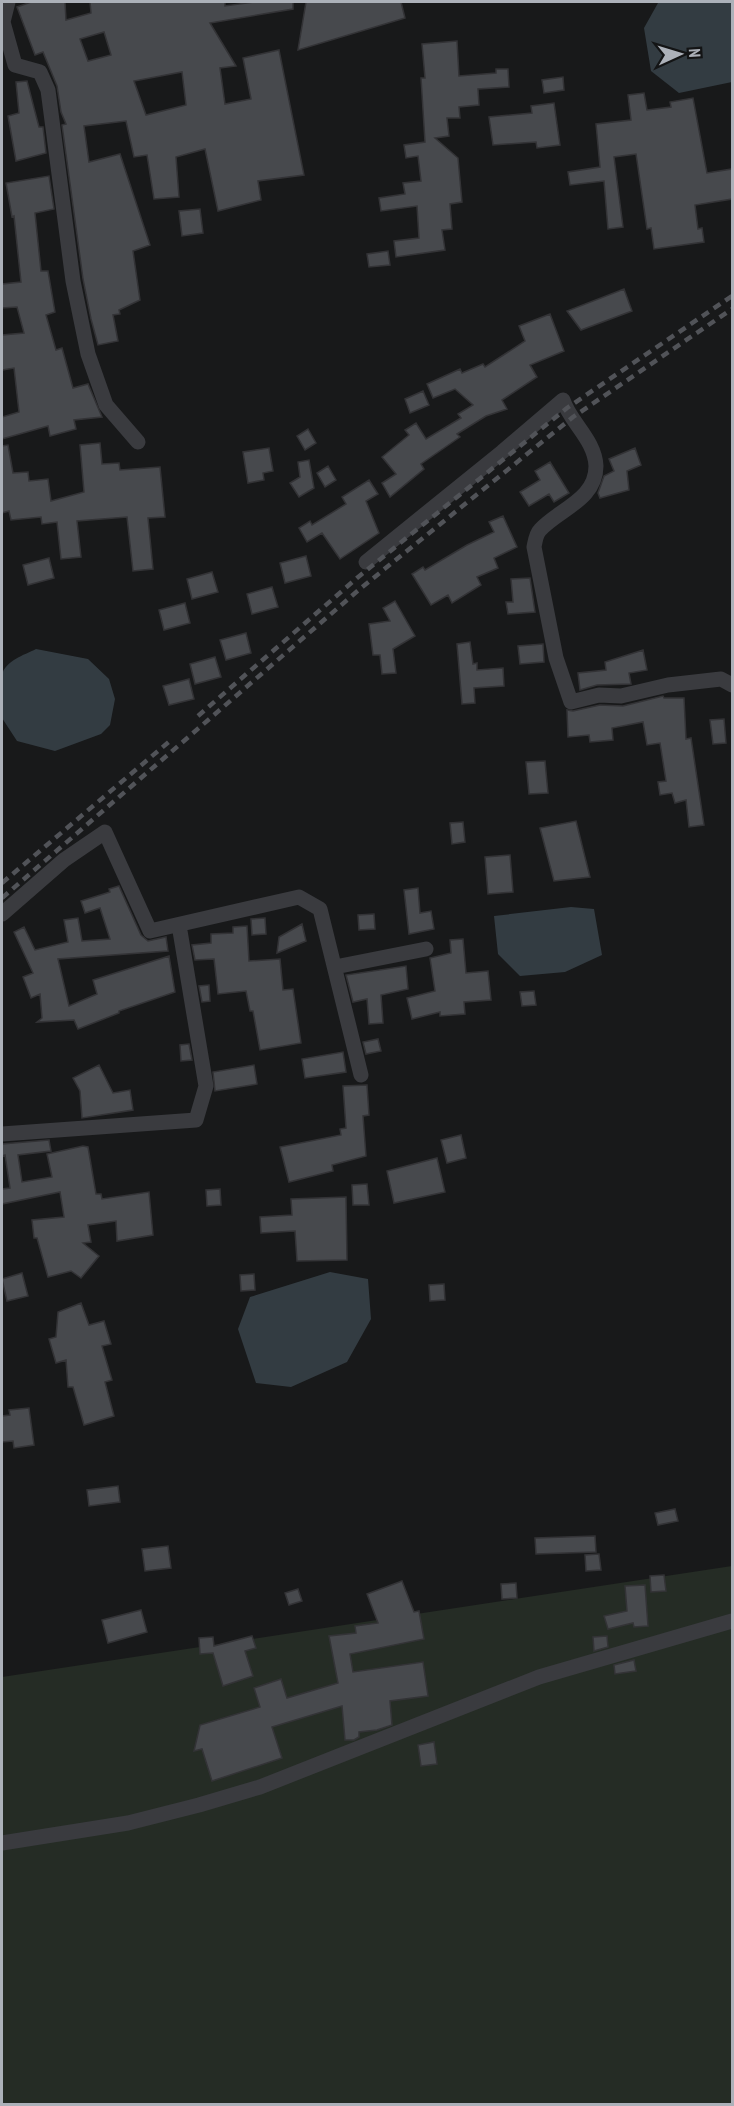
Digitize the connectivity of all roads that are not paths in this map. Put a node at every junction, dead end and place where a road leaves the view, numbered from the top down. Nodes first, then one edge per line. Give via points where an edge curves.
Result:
1 (8, 2) edge
2 (138, 442) dead end
3 (366, 562) dead end
4 (732, 686) edge
5 (2, 914) edge
6 (180, 925) junction
7 (426, 949) dead end
8 (335, 967) junction
9 (361, 1075) dead end
10 (2, 1134) edge
11 (732, 1621) edge
12 (2, 1843) edge

1 - 2 street via 3,22 15,65 40,72 48,90 71,271 88,354 106,405
3 - 4 street via 563,400 590,444 596,466 590,486 579,502 539,531 534,547 556,658 571,702 721,679
5 - 6 street via 64,860 105,832 150,931
6 - 8 street via 299,897 320,909
6 - 10 street via 206,1086 196,1120
7 - 8 street
8 - 9 street
11 - 12 street via 540,1677 240,1793 128,1823

